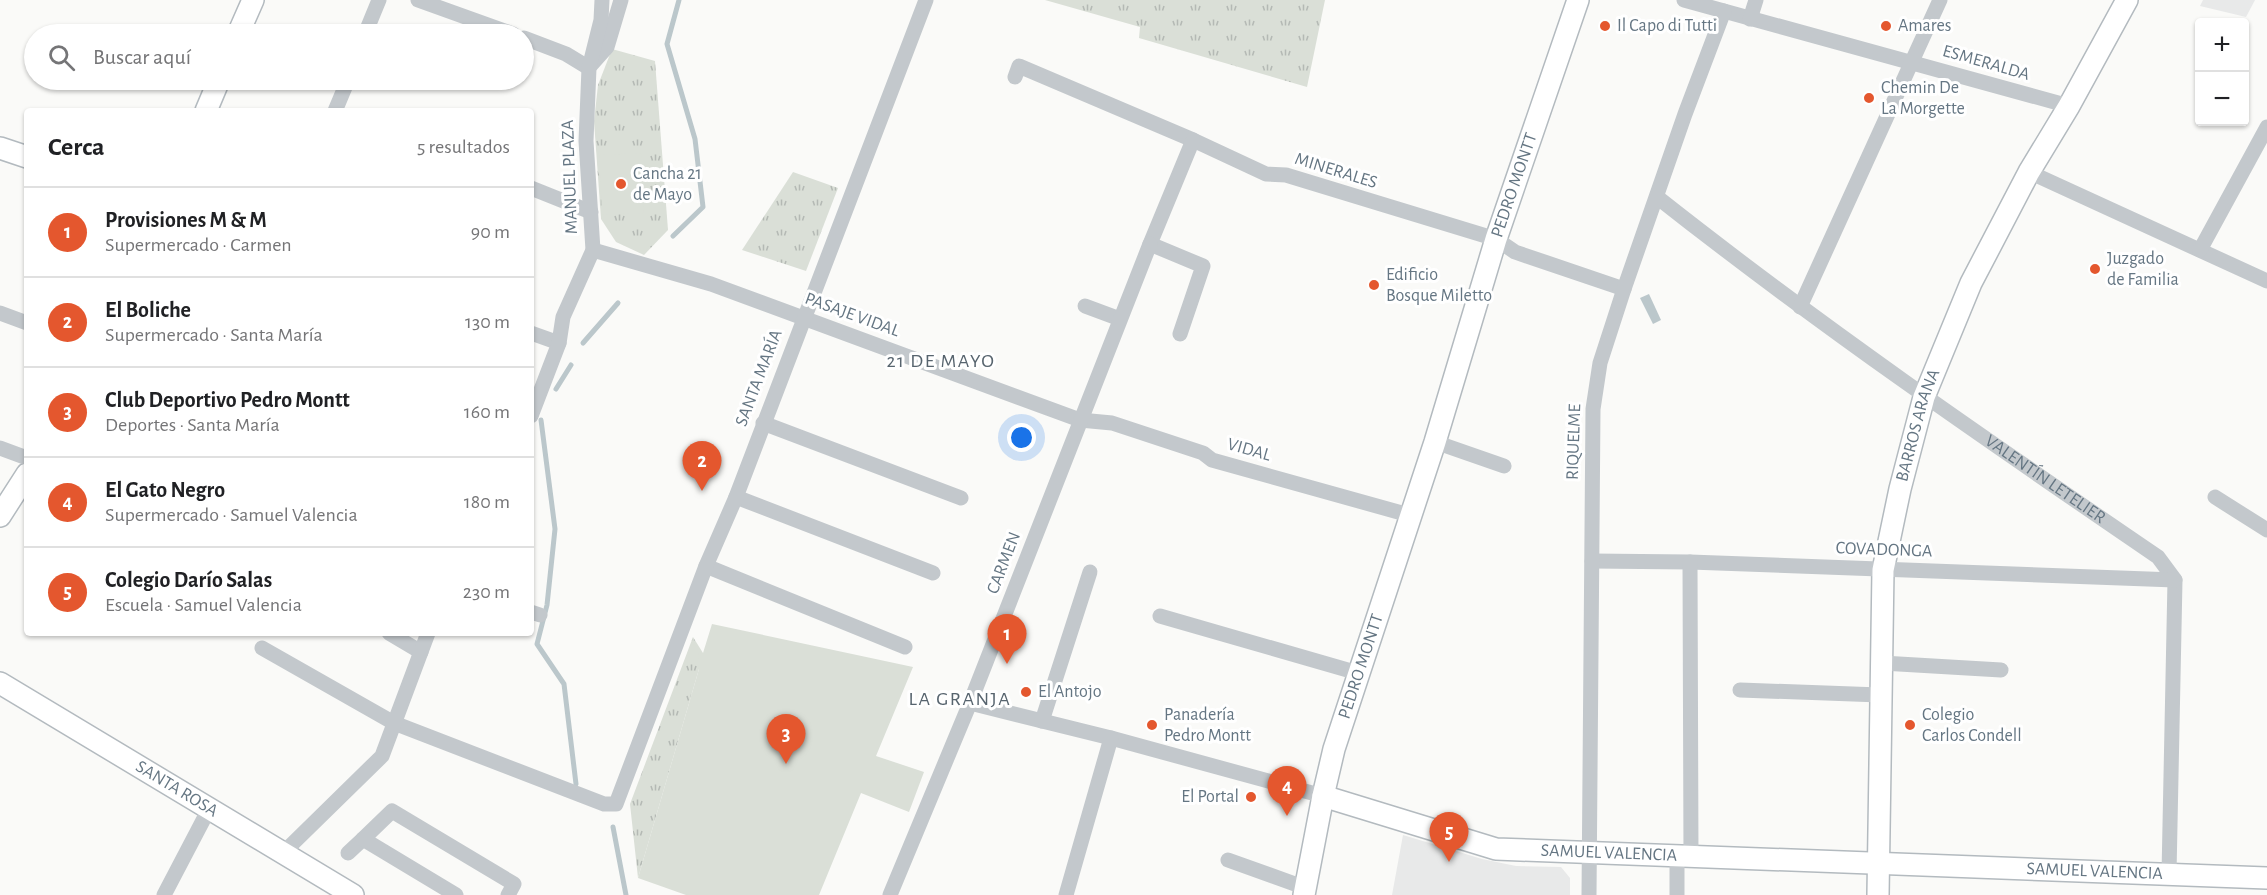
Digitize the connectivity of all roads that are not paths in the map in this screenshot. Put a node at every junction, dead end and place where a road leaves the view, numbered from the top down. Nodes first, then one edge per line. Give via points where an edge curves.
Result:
1 (253, 0) edge
2 (379, 0) edge
3 (418, 0) edge
4 (602, 0) edge
5 (621, 0) edge
6 (926, 0) edge
7 (1578, 0) edge
8 (1684, 0) edge
9 (1756, 0) edge
10 (1940, 0) edge
11 (2127, 0) edge
12 (1724, 11) junction
13 (1750, 19) junction
14 (242, 24) edge
15 (369, 24) edge
16 (485, 24) edge
17 (534, 42) edge
18 (1912, 62) junction
19 (589, 68) junction
20 (1015, 76) dead end
21 (215, 90) edge
22 (344, 90) edge
23 (2069, 106) junction
24 (207, 108) edge
25 (336, 108) edge
26 (2267, 127) edge
27 (1193, 140) junction
28 (0, 148) edge
29 (24, 156) edge
30 (2028, 172) junction
31 (534, 189) edge
32 (1657, 197) junction
33 (591, 212) junction
34 (1496, 239) junction
35 (1150, 244) junction
36 (593, 249) junction
37 (2200, 250) junction
38 (2267, 281) edge
39 (1624, 289) junction
40 (1085, 306) dead end
41 (1800, 307) junction
42 (0, 314) edge
43 (803, 318) junction
44 (1120, 319) junction
45 (24, 322) edge
46 (534, 334) edge
47 (1179, 334) dead end
48 (559, 343) junction
49 (1924, 397) junction
50 (534, 408) edge
51 (1080, 420) junction
52 (763, 423) junction
53 (1435, 442) junction
54 (0, 448) edge
55 (24, 457) edge
56 (1504, 466) dead end
57 (24, 479) edge
58 (736, 497) junction
59 (2215, 497) dead end
60 (961, 498) dead end
61 (1410, 515) junction
62 (0, 516) edge
63 (2267, 530) edge
64 (1592, 561) junction
65 (1690, 562) junction
66 (706, 566) junction
67 (1883, 570) junction
68 (1090, 572) dead end
69 (933, 573) dead end
70 (2175, 580) junction
71 (1160, 616) dead end
72 (394, 636) edge
73 (427, 636) edge
74 (905, 647) dead end
75 (262, 648) dead end
76 (421, 652) junction
77 (1882, 663) junction
78 (2001, 670) dead end
79 (1358, 673) junction
80 (0, 683) edge
81 (1740, 690) dead end
82 (1880, 695) junction
83 (970, 703) junction
84 (1042, 721) junction
85 (394, 723) junction
86 (1111, 738) junction
87 (1323, 796) junction
88 (209, 809) junction
89 (363, 839) junction
90 (284, 852) junction
91 (348, 853) dead end
92 (1590, 853) junction
93 (1684, 856) junction
94 (1228, 860) dead end
95 (1878, 862) junction
96 (2267, 878) edge
97 (2169, 885) edge
98 (1305, 891) edge
99 (164, 895) edge
100 (353, 895) edge
101 (456, 895) edge
102 (508, 895) edge
103 (890, 895) edge
104 (1066, 895) edge
105 (1589, 895) edge
106 (1677, 895) edge
107 (1878, 895) edge

1 - 14 main road
2 - 15 street
3 - 16 street
4 - 19 street, MANUEL PLAZA
5 - 19 street via 607,47
6 - 43 street, SANTA MARÍA
7 - 34 main road, PEDRO MONTT
8 - 12 street, ESMERALDA
9 - 13 street
10 - 18 street
11 - 23 main road, BARROS ARANA
12 - 13 street, ESMERALDA
12 - 32 street, RIQUELME
13 - 18 street, ESMERALDA
17 - 19 street
18 - 23 street, ESMERALDA
18 - 41 street
19 - 33 street, MANUEL PLAZA via 586,141
20 - 27 street, MINERALES via 1020,66
21 - 24 main road
22 - 25 street
23 - 30 main road, BARROS ARANA
26 - 37 street
27 - 34 street, MINERALES via 1266,174 1286,175
27 - 35 street, CARMEN
28 - 29 main road
30 - 37 street
30 - 49 main road, BARROS ARANA via 1971,283
31 - 33 street
32 - 39 street, RIQUELME
32 - 41 street, VALENTÍN LETELIER
33 - 36 street, MANUEL PLAZA
34 - 39 street, MINERALES via 1515,252
34 - 53 main road, PEDRO MONTT
35 - 44 street, CARMEN
35 - 47 street via 1203,266
36 - 43 street, PASAJE VIDAL via 711,284
36 - 48 street, MANUEL PLAZA via 563,317
37 - 38 street
39 - 64 street, RIQUELME via 1600,363 1593,409
40 - 44 street
41 - 49 street, VALENTÍN LETELIER
42 - 45 street
43 - 51 street, PASAJE VIDAL
43 - 52 street, SANTA MARÍA
44 - 51 street, CARMEN
46 - 48 street
48 - 50 street, MANUEL PLAZA
49 - 67 main road, BARROS ARANA
49 - 70 street, VALENTÍN LETELIER via 2158,557
51 - 61 street, VIDAL via 1112,423 1203,453 1212,460
51 - 83 street, CARMEN
52 - 58 street, SANTA MARÍA
52 - 60 street
53 - 56 street
53 - 61 main road, PEDRO MONTT
54 - 55 street
57 - 62 main road
58 - 66 street, SANTA MARÍA
58 - 69 street
59 - 63 street
61 - 79 main road, PEDRO MONTT
64 - 65 street, COVADONGA
64 - 92 street, RIQUELME
65 - 67 street, COVADONGA
65 - 93 street
66 - 74 street
66 - 85 street, SANTA MARÍA via 616,804 604,804
67 - 70 street, COVADONGA
67 - 77 main road, BARROS ARANA
68 - 84 street
70 - 97 street
71 - 79 street
72 - 76 street
73 - 76 street
75 - 85 street
76 - 85 street
77 - 78 street
77 - 82 main road, BARROS ARANA
79 - 87 main road, PEDRO MONTT
80 - 88 main road, SANTA ROSA
81 - 82 street
82 - 95 main road, BARROS ARANA
83 - 84 street, SAMUEL VALENCIA
83 - 103 street, CARMEN
84 - 86 street, SAMUEL VALENCIA
85 - 90 street via 382,756
86 - 87 street, SAMUEL VALENCIA
86 - 104 street
87 - 92 main road, SAMUEL VALENCIA via 1496,849
87 - 98 main road, PEDRO MONTT
88 - 90 main road, SANTA ROSA
88 - 99 street
89 - 91 street
89 - 101 street
89 - 102 street via 392,811 514,884
90 - 100 main road, SANTA ROSA
92 - 93 main road, SAMUEL VALENCIA
92 - 105 street, RIQUELME
93 - 95 main road, SAMUEL VALENCIA
93 - 106 street
94 - 98 street
95 - 97 main road, SAMUEL VALENCIA
95 - 107 main road, BARROS ARANA
96 - 97 main road, SAMUEL VALENCIA

